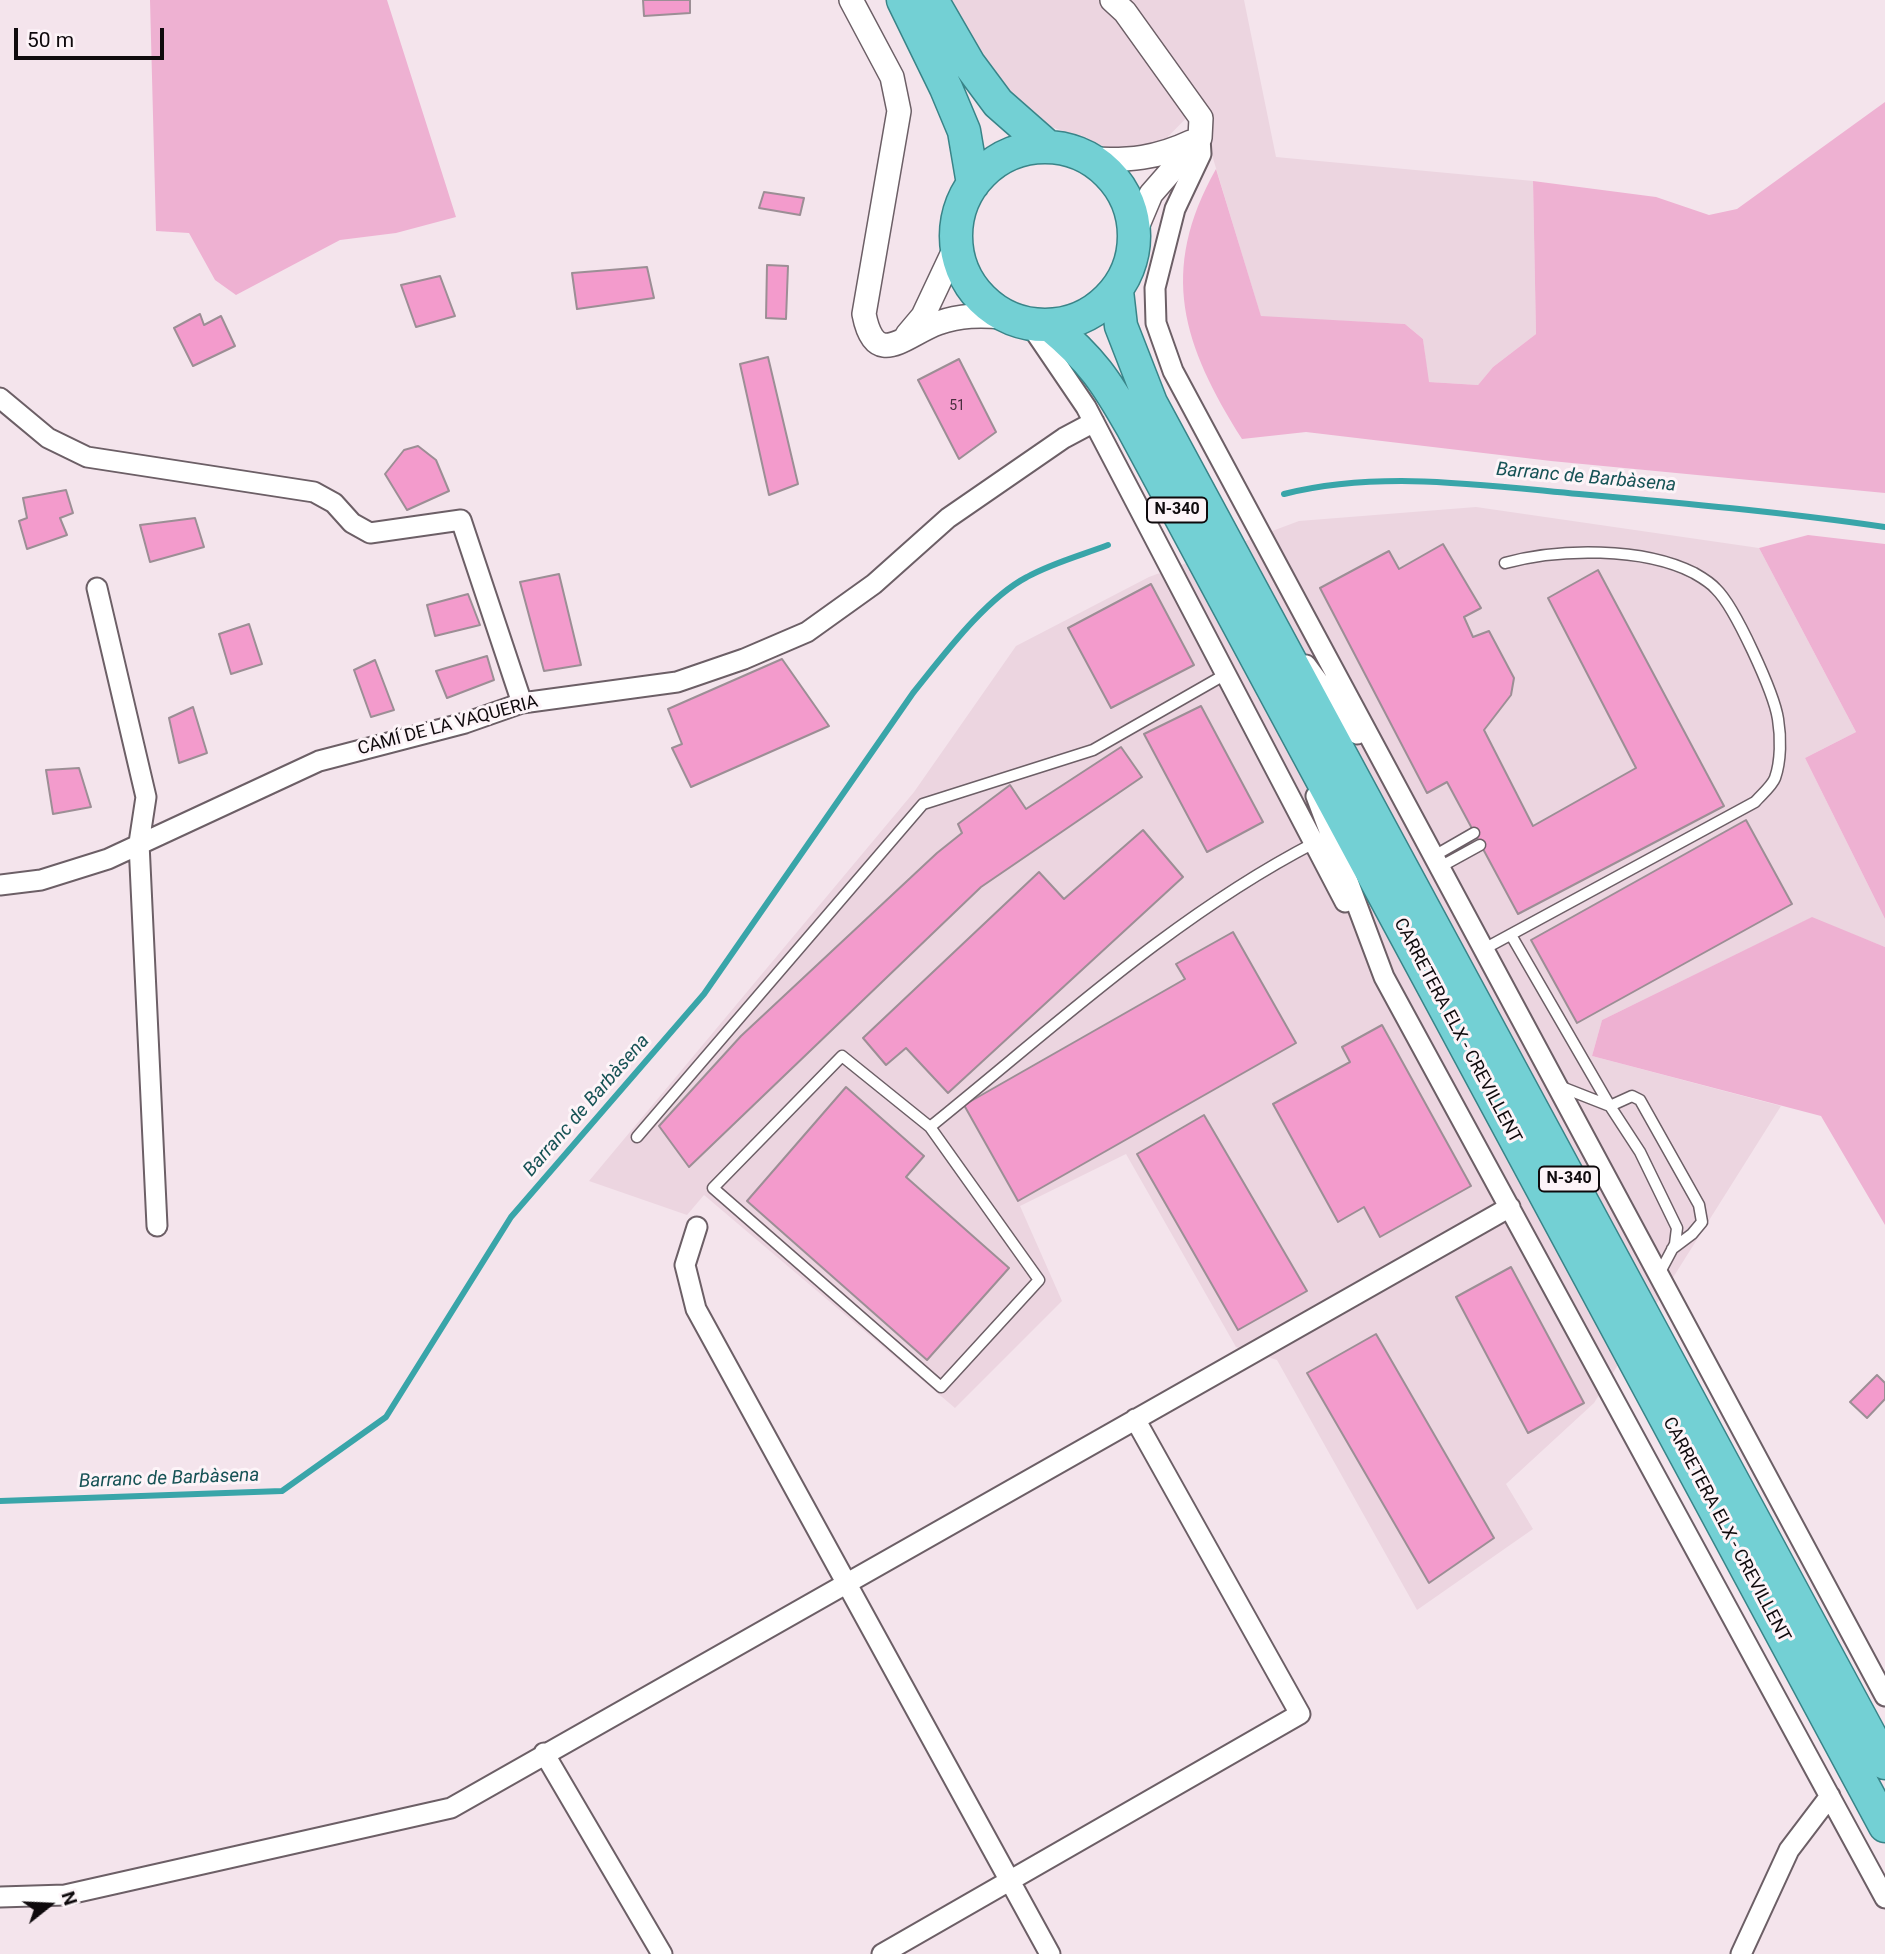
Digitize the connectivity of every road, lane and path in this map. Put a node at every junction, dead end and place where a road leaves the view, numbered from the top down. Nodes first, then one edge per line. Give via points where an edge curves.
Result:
1 (851, 0) edge
2 (903, 0) edge
3 (932, 0) edge
4 (1112, 0) edge
5 (1200, 138) junction
6 (1048, 147) junction
7 (1092, 159) junction
8 (973, 184) junction
9 (1135, 232) junction
10 (956, 246) junction
11 (1117, 291) junction
12 (1028, 322) junction
13 (901, 342) junction
14 (0, 398) edge
15 (1094, 422) junction
16 (1505, 563) dead end
17 (97, 588) dead end
18 (1255, 595) junction
19 (1226, 673) junction
20 (522, 703) junction
21 (1284, 710) junction
22 (1401, 795) junction
23 (1474, 833) dead end
24 (139, 843) junction
25 (1314, 843) junction
26 (1480, 845) dead end
27 (1437, 862) junction
28 (0, 886) edge
29 (1511, 935) junction
30 (1484, 949) junction
31 (1384, 977) junction
32 (1557, 1086) junction
33 (1610, 1106) junction
34 (930, 1127) junction
35 (637, 1137) dead end
36 (1510, 1207) junction
37 (157, 1226) dead end
38 (697, 1227) dead end
39 (1672, 1249) junction
40 (1659, 1274) junction
41 (1135, 1419) junction
42 (845, 1584) junction
43 (1885, 1696) edge
44 (544, 1753) junction
45 (1885, 1763) edge
46 (1830, 1796) junction
47 (1885, 1826) edge
48 (1008, 1880) junction
49 (0, 1897) edge
50 (1885, 1898) edge
51 (662, 1954) edge
52 (882, 1954) edge
53 (1050, 1954) edge
54 (1741, 1954) edge

1 - 13 street via 892,77 899,111 864,314 867,333 878,345
2 - 8 highway via 964,131
3 - 6 highway, N-340 via 998,103
4 - 5 street via 1200,118
5 - 7 street via 1164,155 1130,161
5 - 9 street via 1151,194
5 - 22 street via 1200,153 1162,250 1155,288 1156,323 1173,371
6 - 7 highway, N-340
6 - 8 highway, N-340 via 1028,147 1001,157
7 - 9 highway, N-340 via 1111,174 1130,207
8 - 10 highway, N-340 via 964,196
9 - 11 highway, N-340 via 1132,263
10 - 12 highway, N-340 via 971,288
10 - 13 street via 923,316
11 - 12 highway, N-340 via 1096,311 1065,325
11 - 18 highway, CARRETERA ELX - CREVILLENT / N-340 via 1121,326 1142,383
12 - 13 street via 970,314 936,324
12 - 15 street
12 - 21 highway, CARRETERA ELX - CREVILLENT / N-340 via 1084,354 1108,384
14 - 20 street via 48,438 87,457 314,492 370,533 461,520
15 - 19 street
15 - 20 street, CAMÍ DE LA VAQUERIA via 948,518 874,584 807,632 677,682
16 - 29 lane via 1532,556 1595,552 1647,559 1702,578 1717,590 1766,679 1778,719 1779,754 1774,780 1755,803
17 - 24 street via 146,797
18 - 22 street
18 - 45 highway, CARRETERA ELX - CREVILLENT / N-340
19 - 25 street
19 - 35 lane via 1093,750 923,804
20 - 24 street, CAMÍ DE LA VAQUERIA via 465,723 319,761
21 - 31 street
21 - 47 highway, CARRETERA ELX - CREVILLENT / N-340
22 - 27 street
23 - 27 lane
24 - 28 street, CAMÍ DE LA VAQUERIA via 108,859 41,880
24 - 37 street
25 - 31 street
25 - 34 lane via 1280,860 1147,951
26 - 27 lane
27 - 30 street
29 - 30 lane
29 - 33 lane
30 - 32 street
31 - 36 street
32 - 33 lane
32 - 40 street
33 - 39 lane via 1640,1152 1677,1228
33 - 39 lane via 1632,1096 1640,1100 1699,1205 1702,1222
34 - 34 lane via 842,1056 713,1188 941,1387 1039,1280
36 - 41 street
36 - 46 street
38 - 42 street via 685,1265 696,1309
39 - 40 lane
40 - 43 street
41 - 42 street
41 - 48 street via 1300,1714
42 - 44 street
42 - 48 street
44 - 49 street via 451,1808 65,1895
44 - 51 street
46 - 50 street
46 - 54 street via 1789,1850
48 - 52 street
48 - 53 street

